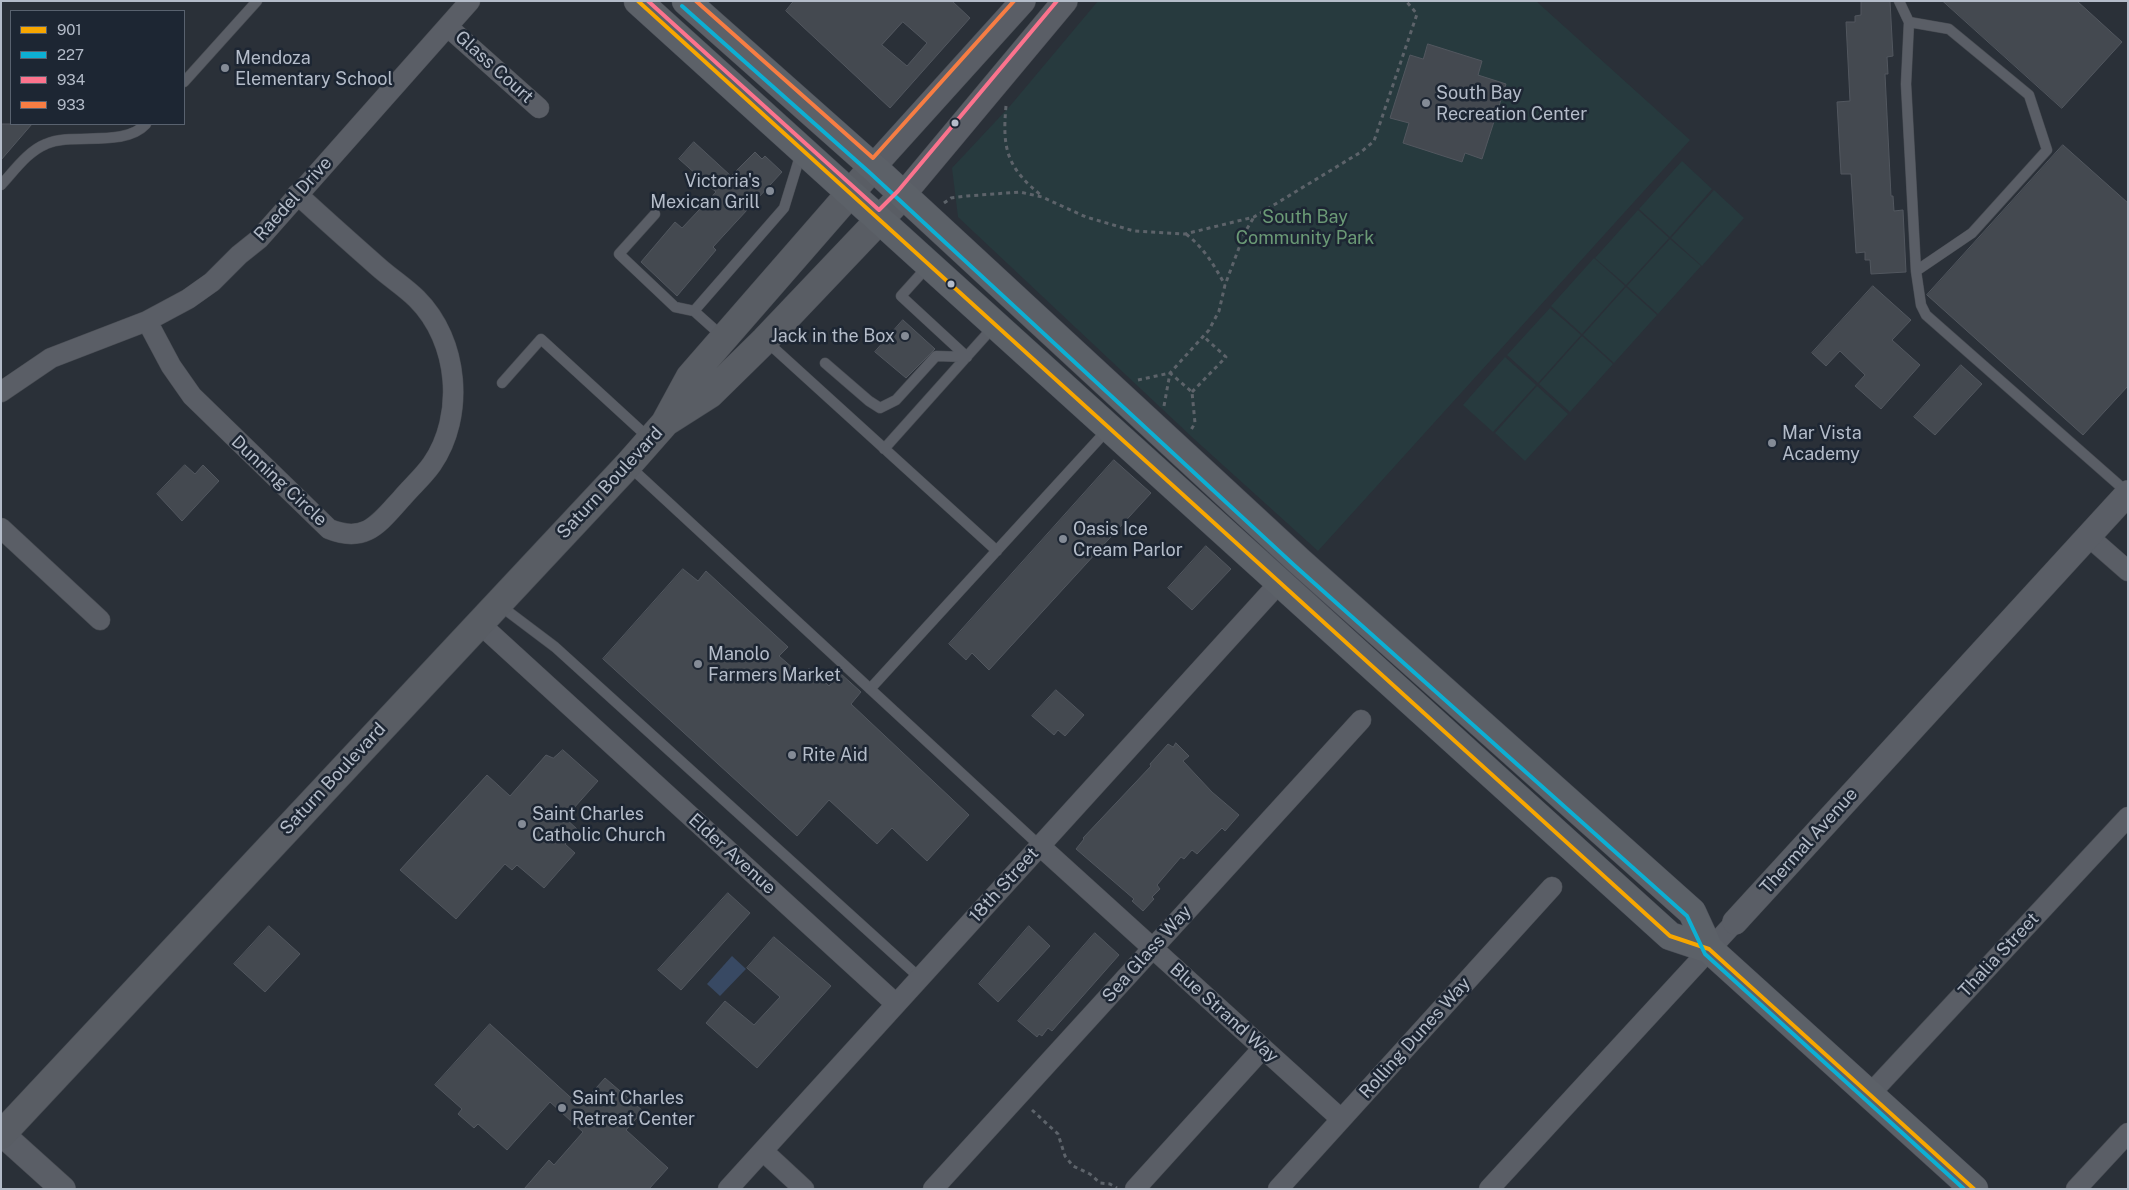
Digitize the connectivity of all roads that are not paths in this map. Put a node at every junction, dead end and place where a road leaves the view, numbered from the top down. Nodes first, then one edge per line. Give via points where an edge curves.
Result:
1 (257, 1) edge
2 (470, 1) edge
3 (638, 1) edge
4 (686, 1) edge
5 (1023, 1) edge
6 (1065, 1) edge
7 (1899, 1) edge
8 (1909, 22) junction
9 (448, 26) junction
10 (185, 81) edge
11 (539, 108) dead end
12 (145, 125) edge
13 (802, 150) junction
14 (873, 167) junction
15 (1, 185) edge
16 (850, 193) junction
17 (297, 194) junction
18 (903, 195) junction
19 (655, 214) dead end
20 (879, 220) junction
21 (929, 265) junction
22 (1916, 271) junction
23 (694, 311) junction
24 (147, 321) junction
25 (996, 325) junction
26 (724, 338) junction
27 (765, 340) junction
28 (966, 357) junction
29 (825, 363) dead end
30 (502, 382) dead end
31 (1, 392) edge
32 (1110, 427) junction
33 (658, 431) junction
34 (884, 449) junction
35 (628, 465) junction
36 (2128, 493) edge
37 (1, 528) edge
38 (2088, 536) junction
39 (997, 551) junction
40 (1299, 561) junction
41 (2128, 571) edge
42 (1280, 582) junction
43 (497, 603) junction
44 (100, 620) dead end
45 (479, 623) junction
46 (870, 689) junction
47 (1361, 720) dead end
48 (2128, 817) edge
49 (1040, 846) junction
50 (1552, 887) dead end
51 (1735, 922) joint
52 (1152, 948) junction
53 (1709, 948) junction
54 (920, 978) junction
55 (896, 1004) junction
56 (1263, 1048) junction
57 (1870, 1094) junction
58 (1341, 1120) junction
59 (2128, 1133) edge
60 (2, 1134) edge
61 (763, 1151) junction
62 (63, 1189) edge
63 (728, 1189) edge
64 (804, 1189) edge
65 (933, 1189) edge
66 (1135, 1189) edge
67 (1278, 1189) edge
68 (1489, 1189) edge
69 (1974, 1189) edge
70 (2076, 1189) edge

1 - 10 lane
2 - 9 street, Raedel Drive
3 - 13 main road
4 - 14 main road
5 - 14 street, Saturn Boulevard
6 - 18 street, Saturn Boulevard
7 - 8 lane
8 - 22 lane via 1906,84
8 - 22 lane via 1949,29 2029,95 2046,150 1972,233
9 - 11 street, Glass Court
9 - 17 street, Raedel Drive
12 - 15 lane via 140,130 114,137 47,143 29,155
13 - 16 main road
13 - 23 lane via 784,208
14 - 16 main road, Saturn Boulevard
14 - 18 main road
16 - 20 main road
16 - 26 main road, Saturn Boulevard
17 - 24 street, Raedel Drive via 259,239 212,282
17 - 24 street, Dunning Circle via 417,300 438,332 452,368 451,419 440,451 377,526 347,535 330,529 192,396 171,366
18 - 20 main road, Saturn Boulevard
18 - 40 main road
19 - 23 lane via 619,254 675,308
20 - 21 main road
20 - 27 main road, Saturn Boulevard
21 - 25 main road
21 - 28 lane via 901,296
22 - 36 lane via 1921,305 1926,315
23 - 26 lane
24 - 31 street, Raedel Drive via 52,358
25 - 28 lane
25 - 32 main road
26 - 33 main road, Saturn Boulevard via 690,377
27 - 33 main road, Saturn Boulevard via 710,394
27 - 34 lane
28 - 29 lane via 936,356 896,400 880,408
28 - 34 lane
30 - 33 lane via 541,339
32 - 39 lane
32 - 42 main road
33 - 35 main road, Saturn Boulevard
34 - 39 lane
35 - 43 main road, Saturn Boulevard
35 - 46 lane
36 - 38 street, Thermal Avenue
37 - 44 street
38 - 41 street
38 - 51 street, Thermal Avenue
39 - 46 lane
40 - 42 main road
40 - 53 main road via 1692,912
42 - 49 street, 18th Street
42 - 53 main road via 1670,936
43 - 45 main road, Saturn Boulevard
43 - 54 lane via 555,646
45 - 55 street, Elder Avenue
45 - 60 main road, Saturn Boulevard
46 - 49 lane
47 - 52 street, Sea Glass Way
48 - 57 street, Thalia Street
49 - 52 street, Blue Strand Way
49 - 54 street, 18th Street
50 - 58 street, Rolling Dunes Way
51 - 53 street, Thermal Avenue
52 - 56 street, Blue Strand Way
52 - 65 street, Sea Glass Way
53 - 57 main road
53 - 68 street, Thermal Avenue
54 - 55 street, 18th Street
55 - 61 street, 18th Street
56 - 58 street, Blue Strand Way
56 - 66 street
57 - 69 main road
58 - 67 street, Rolling Dunes Way
59 - 70 street
60 - 62 street
61 - 63 street, 18th Street
61 - 64 street

